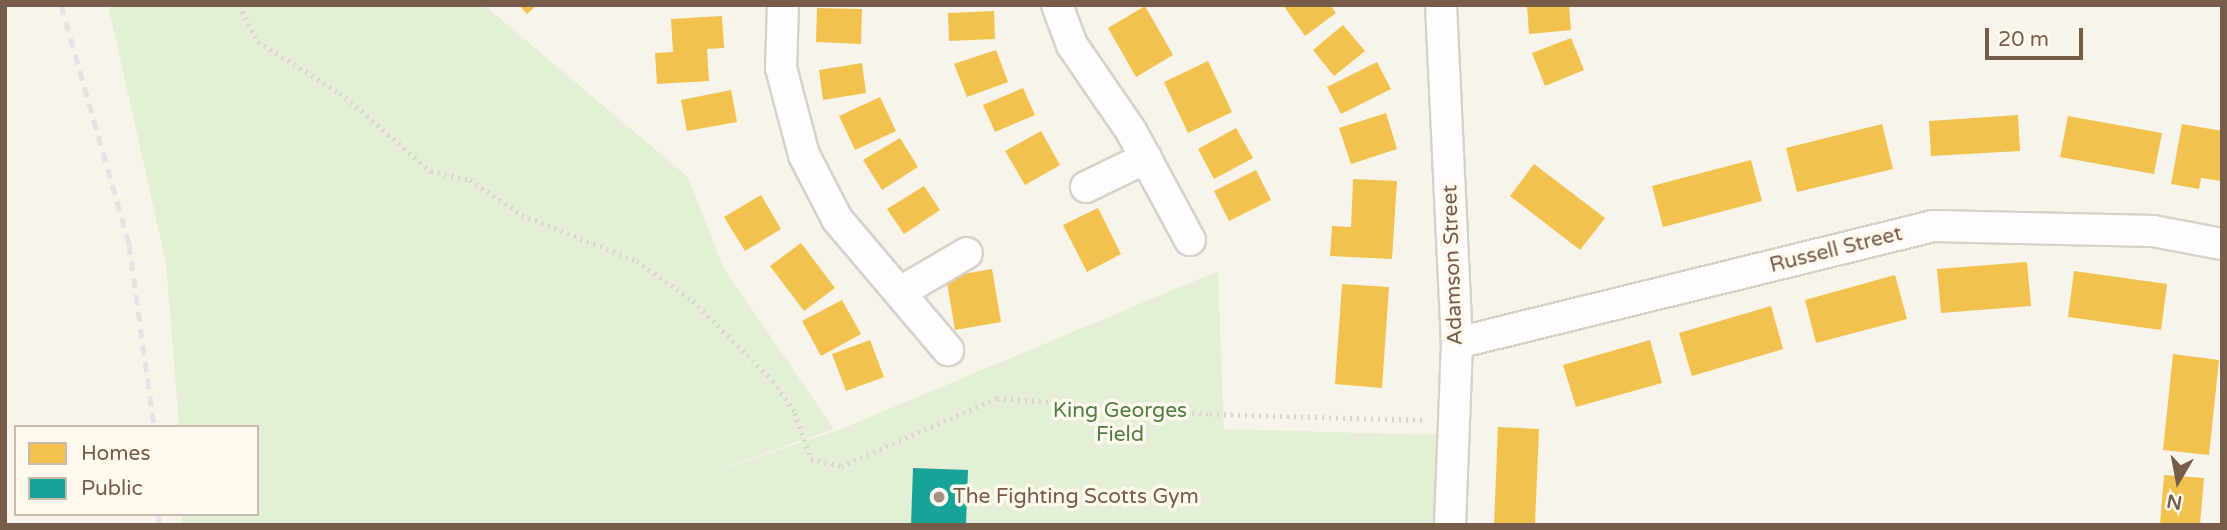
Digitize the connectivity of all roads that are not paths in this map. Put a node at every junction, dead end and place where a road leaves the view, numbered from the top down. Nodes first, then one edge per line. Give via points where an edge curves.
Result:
1 (783, 5) edge
2 (1057, 5) edge
3 (1441, 5) edge
4 (1146, 158) junction
5 (1086, 187) dead end
6 (1190, 240) dead end
7 (2222, 244) edge
8 (967, 253) dead end
9 (902, 291) junction
10 (1457, 343) junction
11 (948, 350) dead end
12 (1450, 525) edge

1 - 9 street via 781,68 804,155 837,219
2 - 4 street via 1072,45
3 - 10 street, Adamson Street
4 - 5 street
4 - 6 street
7 - 10 street, Russell Street via 2153,231 1933,226
8 - 9 street
9 - 11 street
10 - 12 street, Adamson Street

